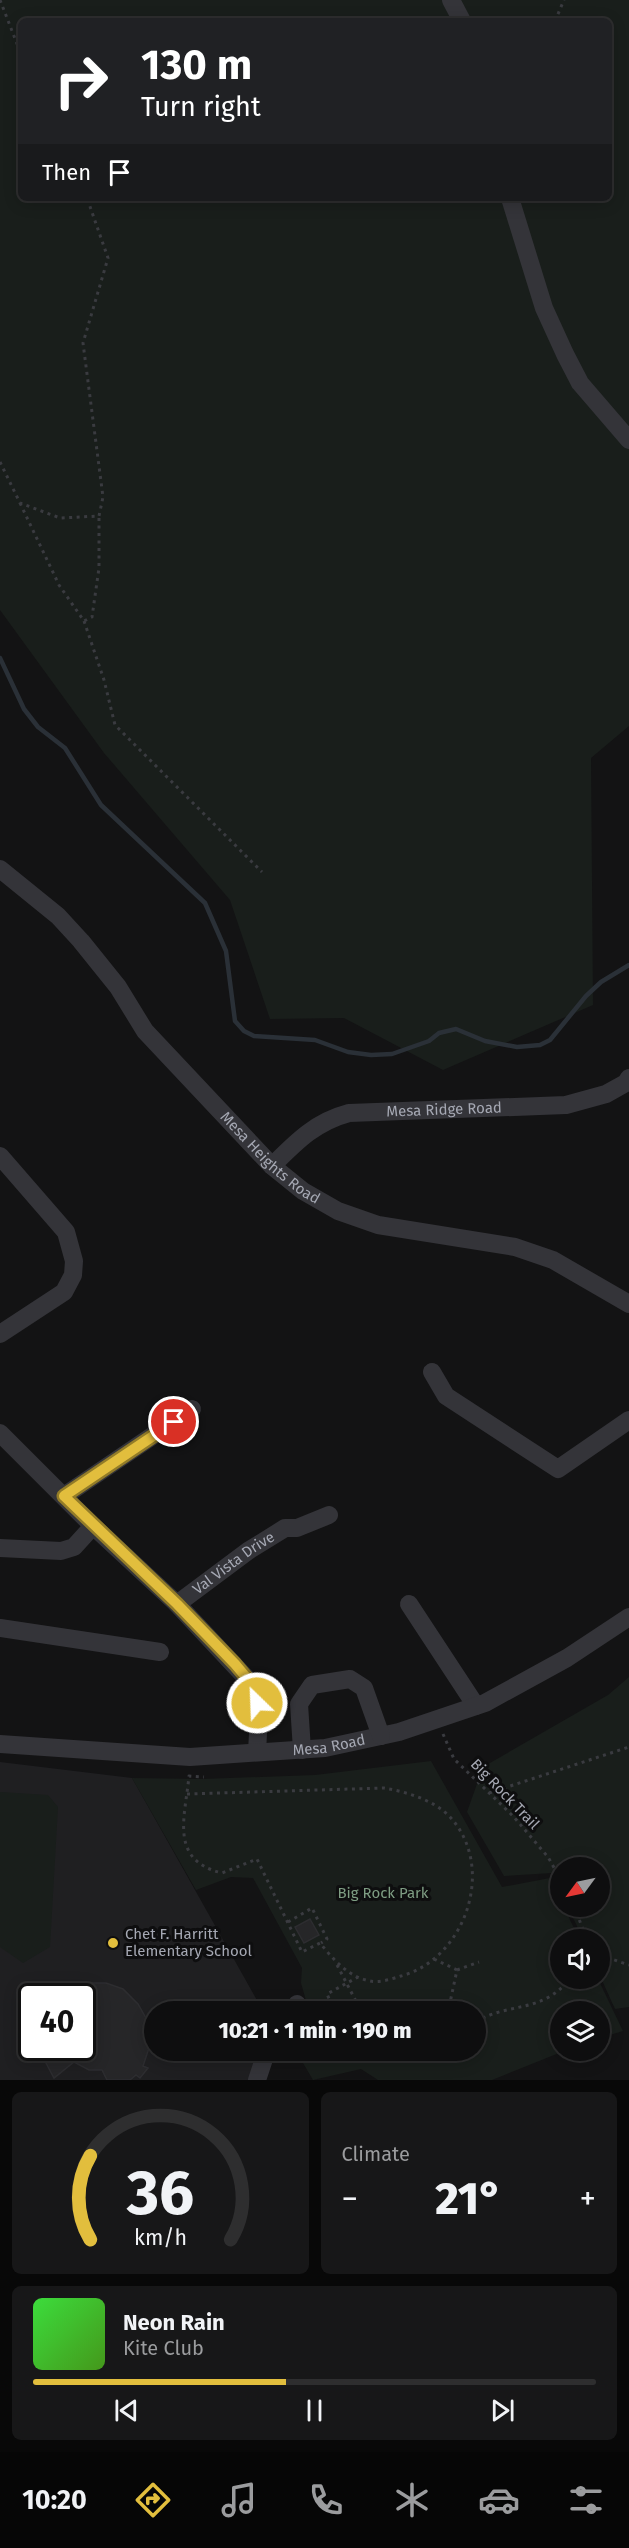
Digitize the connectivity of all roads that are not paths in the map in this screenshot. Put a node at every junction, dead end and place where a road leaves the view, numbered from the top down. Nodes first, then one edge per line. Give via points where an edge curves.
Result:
1 (451, 0) edge
2 (460, 18) edge
3 (511, 201) edge
4 (629, 440) edge
5 (0, 869) edge
6 (629, 1078) edge
7 (0, 1156) edge
8 (272, 1166) junction
9 (629, 1304) edge
10 (0, 1334) edge
11 (432, 1372) dead end
12 (192, 1409) dead end
13 (629, 1420) edge
14 (0, 1433) edge
15 (64, 1496) junction
16 (329, 1515) dead end
17 (93, 1526) junction
18 (0, 1548) edge
19 (177, 1604) junction
20 (409, 1604) dead end
21 (629, 1617) edge
22 (0, 1628) edge
23 (160, 1652) dead end
24 (476, 1706) junction
25 (381, 1737) junction
26 (0, 1744) edge
27 (302, 1750) junction
28 (257, 1752) junction
29 (263, 2061) edge
30 (257, 2080) edge

1 - 2 street
3 - 4 street via 544,308 565,354 580,383
5 - 8 street, Mesa Heights Road via 58,916 81,941 118,987 145,1031
6 - 8 street, Mesa Ridge Road via 606,1094 566,1105 349,1113 309,1130
7 - 10 street via 66,1232 74,1261 73,1275 64,1292
8 - 9 street, Mesa Heights Road via 320,1201 358,1219 515,1247 553,1260
11 - 13 street via 446,1396 558,1468
12 - 15 street
14 - 15 street
15 - 17 street
16 - 19 street, Val Vista Drive via 297,1528 285,1528
17 - 18 street via 74,1547 61,1551
17 - 19 street
19 - 28 street via 251,1683 259,1715
20 - 24 street
21 - 24 street, Mesa Road via 567,1658
22 - 23 street
24 - 25 street, Mesa Road
25 - 27 street, Mesa Road
25 - 27 street via 364,1688 351,1679 312,1685 298,1704
26 - 28 street, Mesa Road via 190,1756
27 - 28 street, Mesa Road
29 - 30 street

